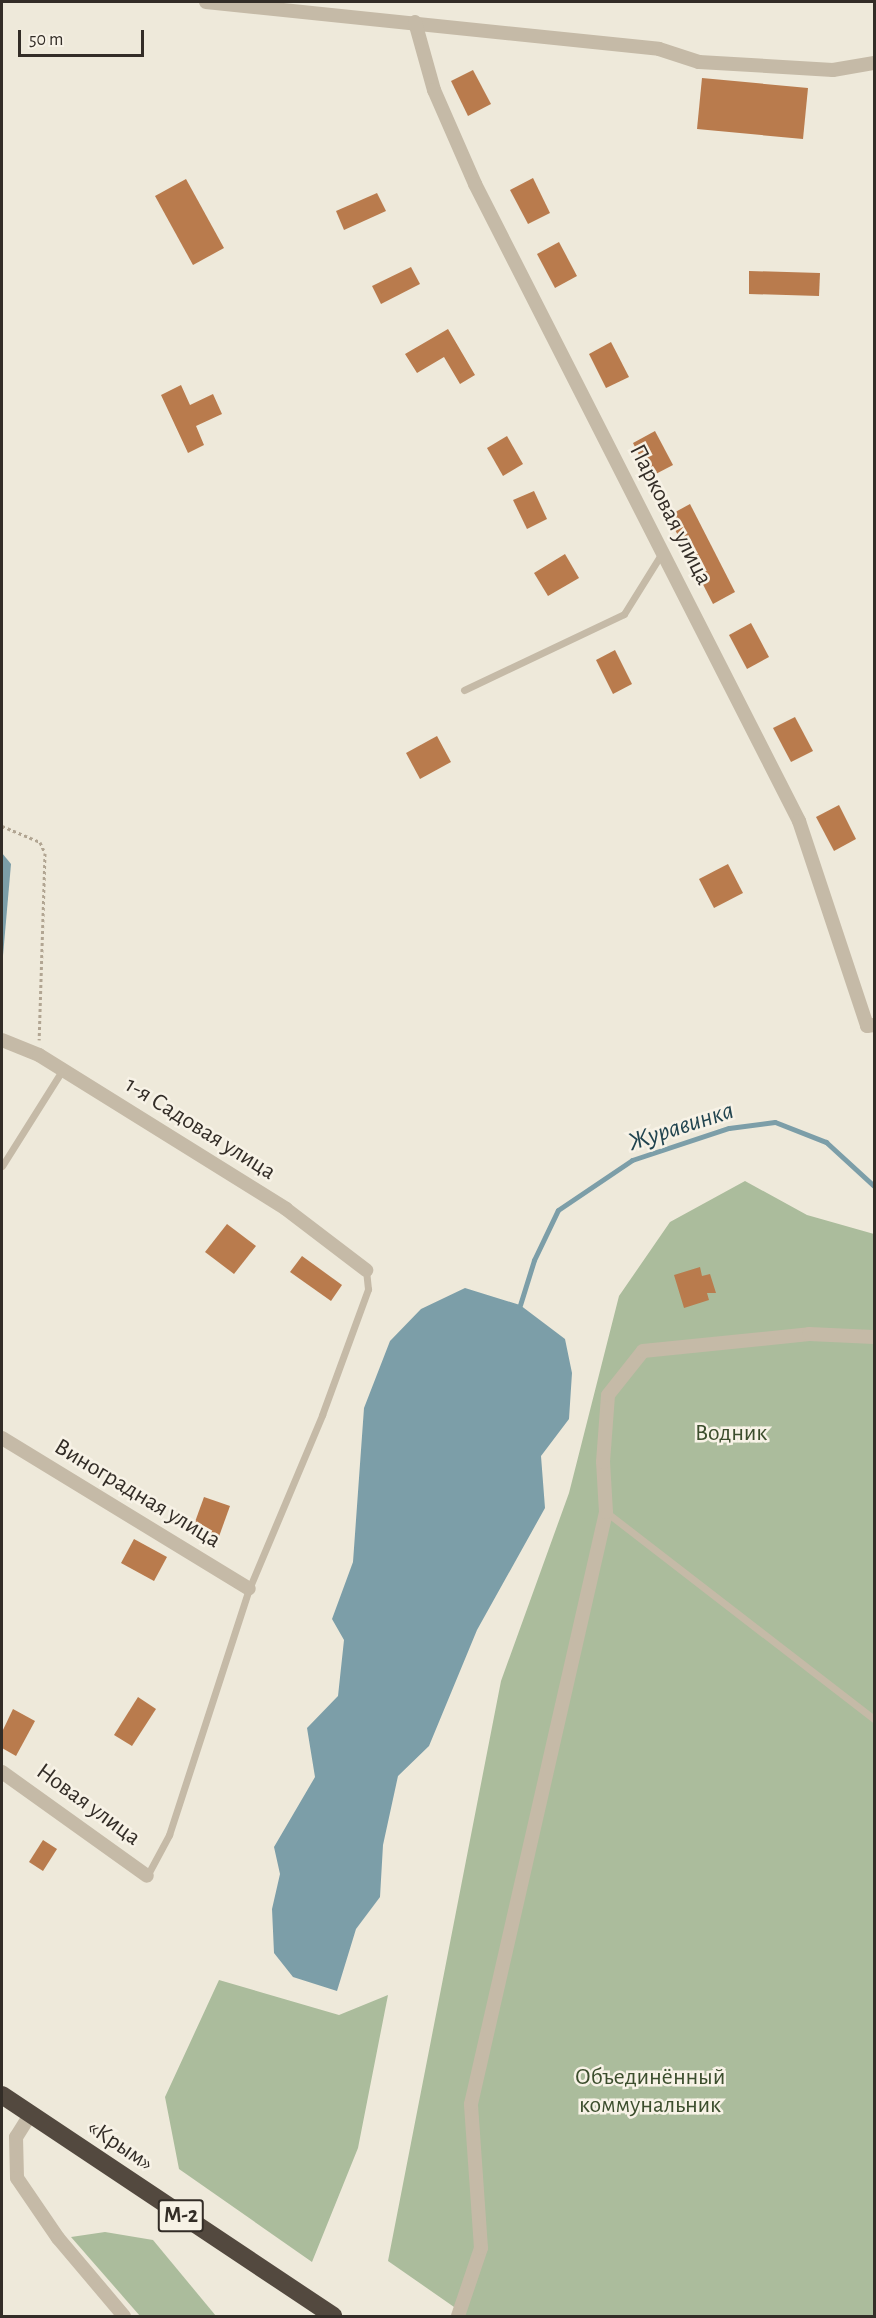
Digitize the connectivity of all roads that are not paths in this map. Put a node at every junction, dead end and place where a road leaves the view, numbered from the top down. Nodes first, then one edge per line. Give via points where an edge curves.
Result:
1 (206, 2) edge
2 (415, 22) junction
3 (874, 63) edge
4 (663, 551) junction
5 (464, 690) dead end
6 (874, 1025) edge
7 (2, 1040) edge
8 (63, 1070) junction
9 (2, 1166) edge
10 (366, 1270) joint
11 (874, 1337) edge
12 (2, 1438) edge
13 (606, 1512) junction
14 (249, 1589) junction
15 (874, 1719) edge
16 (2, 1772) edge
17 (147, 1876) joint
18 (2, 2095) edge
19 (30, 2115) junction
20 (462, 2315) edge
21 (124, 2316) edge
22 (333, 2316) edge

1 - 2 street
2 - 3 street via 659,49 699,62 833,70
2 - 4 street, Парковая улица via 434,90 452,135
4 - 5 lane via 624,614
4 - 6 street, Парковая улица via 799,820 867,1026
7 - 8 street, 1-я Садовая улица via 39,1054
8 - 9 lane
8 - 10 street, 1-я Садовая улица via 286,1209
10 - 14 lane via 368,1289 326,1405
11 - 13 street via 809,1334 643,1351 608,1395 603,1462
12 - 14 street, Виноградная улица
13 - 15 lane
13 - 20 street via 471,2104 481,2248
14 - 17 lane via 169,1835
16 - 17 street, Новая улица
18 - 19 highway, «Крым» / М-2
19 - 21 street via 16,2137 17,2178 58,2238
19 - 22 highway, «Крым» / М-2

